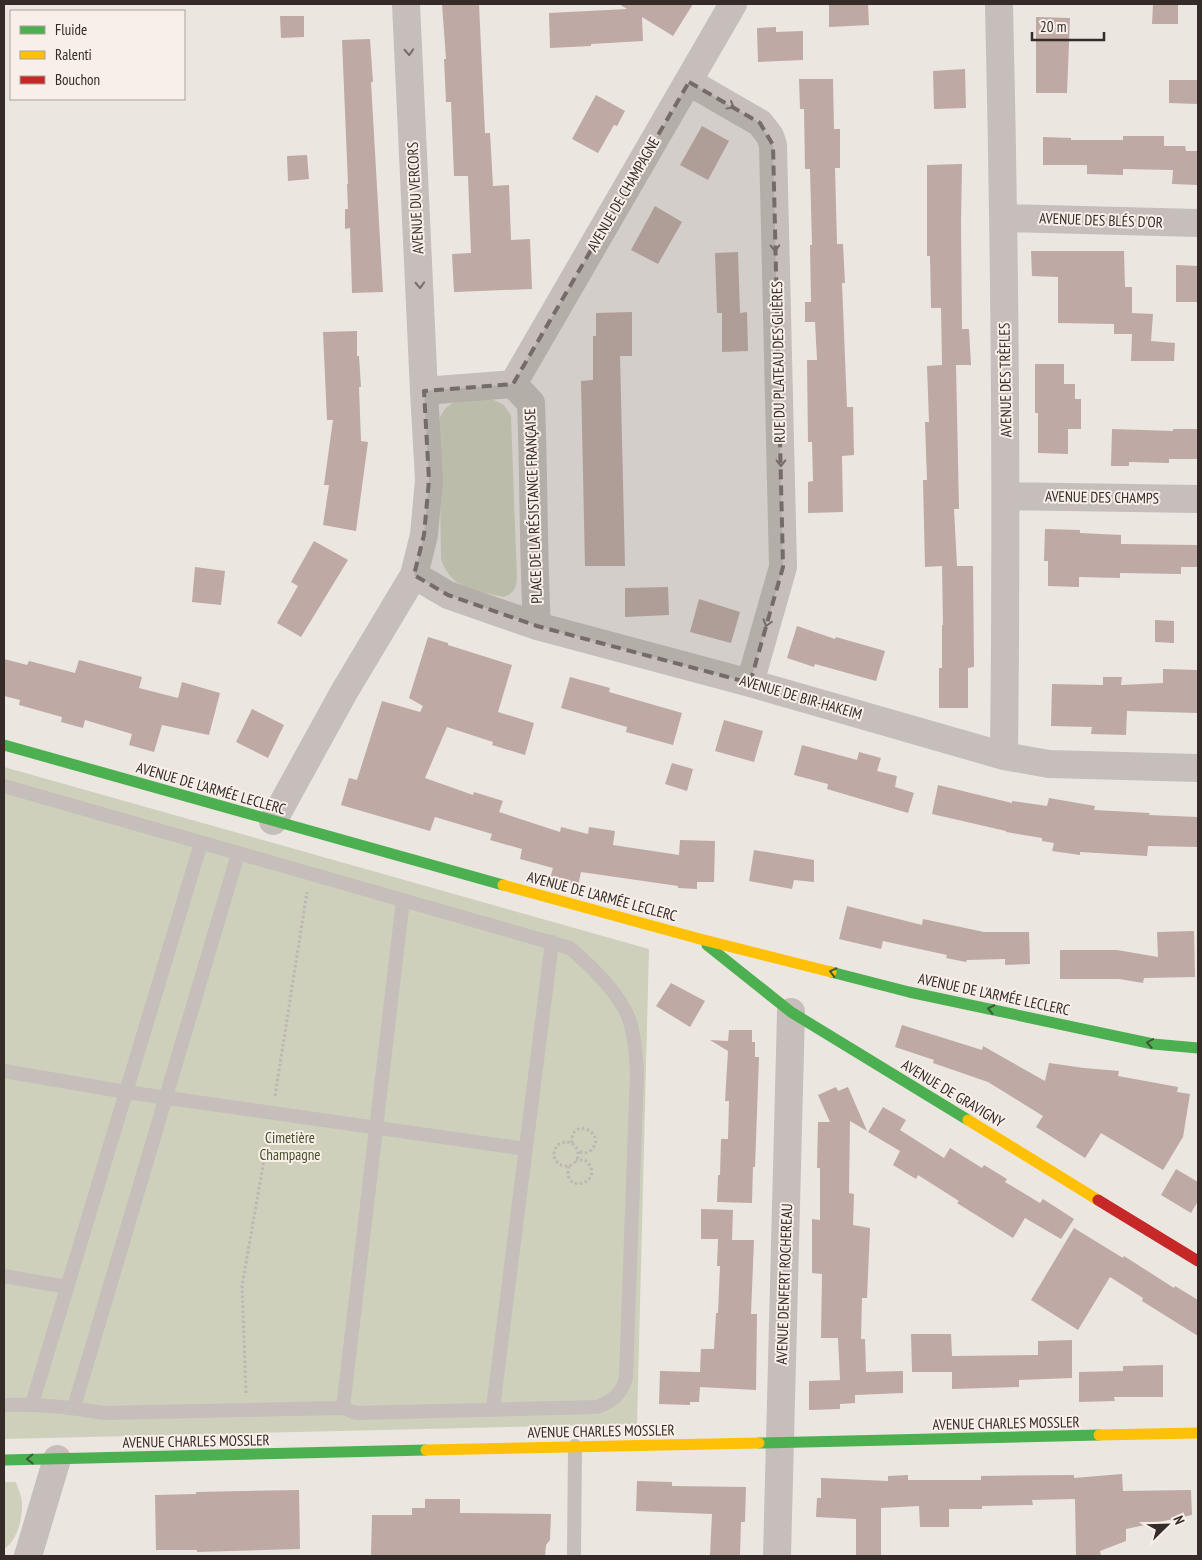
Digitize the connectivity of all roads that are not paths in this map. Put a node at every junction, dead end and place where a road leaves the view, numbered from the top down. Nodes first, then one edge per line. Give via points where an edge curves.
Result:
1 (406, 4) edge
2 (733, 4) edge
3 (999, 4) edge
4 (689, 82) junction
5 (1004, 218) junction
6 (1198, 223) edge
7 (513, 384) junction
8 (424, 391) junction
9 (1006, 496) junction
10 (1198, 499) edge
11 (414, 575) junction
12 (537, 626) junction
13 (750, 683) junction
14 (4, 745) edge
15 (1004, 756) junction
16 (1198, 768) edge
17 (4, 786) edge
18 (273, 821) junction
19 (201, 843) junction
20 (238, 854) junction
21 (403, 900) junction
22 (700, 939) junction
23 (552, 942) junction
24 (791, 1012) junction
25 (1198, 1048) edge
26 (4, 1071) edge
27 (126, 1092) junction
28 (165, 1098) junction
29 (377, 1128) junction
30 (526, 1149) junction
31 (1198, 1261) edge
32 (4, 1276) edge
33 (67, 1287) junction
34 (32, 1404) junction
35 (4, 1405) edge
36 (74, 1407) junction
37 (343, 1408) junction
38 (494, 1408) junction
39 (1198, 1433) edge
40 (780, 1443) junction
41 (575, 1446) junction
42 (57, 1459) junction
43 (4, 1460) edge
44 (28, 1556) edge
45 (574, 1556) edge
46 (777, 1556) edge

1 -> 8 street, AVENUE DU VERCORS
2 - 4 street, AVENUE DE CHAMPAGNE
3 - 5 street, AVENUE DES TRÈFLES
4 - 7 street, AVENUE DE CHAMPAGNE
4 -> 13 street, RUE DU PLATEAU DES GLIÈRES via 760,123 773,145 784,567
5 - 6 street, AVENUE DES BLÉS D'OR
5 - 9 street, AVENUE DES TRÈFLES
7 - 8 street
7 - 12 street, PLACE DE LA RÉSISTANCE FRANÇAISE via 532,403 533,560
8 - 11 street via 429,480 424,535
9 - 10 street, AVENUE DES CHAMPS
9 - 15 street, AVENUE DES TRÈFLES
11 - 12 street, AVENUE DE BIR-HAKEIM via 448,594
11 - 18 street via 344,692
12 - 13 street, AVENUE DE BIR-HAKEIM
13 - 15 street, AVENUE DE BIR-HAKEIM
14 - 18 street, AVENUE DE L'ARMÉE LECLERC
15 - 16 street, AVENUE DE BIR-HAKEIM via 1049,764
17 - 19 lane
18 - 22 street, AVENUE DE L'ARMÉE LECLERC
19 - 20 lane
19 - 27 lane
20 - 21 lane
20 - 28 lane
21 - 23 lane
21 - 29 lane
22 - 24 street, AVENUE DE GRAVIGNY
25 -> 22 street, AVENUE DE L'ARMÉE LECLERC via 1153,1044 927,996
23 - 30 lane
23 - 38 lane via 570,948 587,962 617,998 629,1018 636,1046 626,1378 624,1389 609,1403 597,1407
24 - 31 street, AVENUE DE GRAVIGNY
24 - 40 street, AVENUE DENFERT ROCHEREAU
26 - 27 lane
27 - 28 lane
27 - 33 lane
28 - 29 lane
28 - 36 lane
29 - 30 lane
29 - 37 lane
30 - 38 lane
32 - 33 lane
33 - 34 lane
34 - 35 lane
34 - 36 lane
36 - 37 lane via 104,1413
37 - 38 lane via 356,1413
39 - 40 street, AVENUE CHARLES MOSSLER
40 - 41 street, AVENUE CHARLES MOSSLER
40 - 46 street, AVENUE DENFERT ROCHEREAU
41 - 42 street, AVENUE CHARLES MOSSLER
41 - 45 lane
42 -> 43 street, AVENUE CHARLES MOSSLER
42 - 44 street

